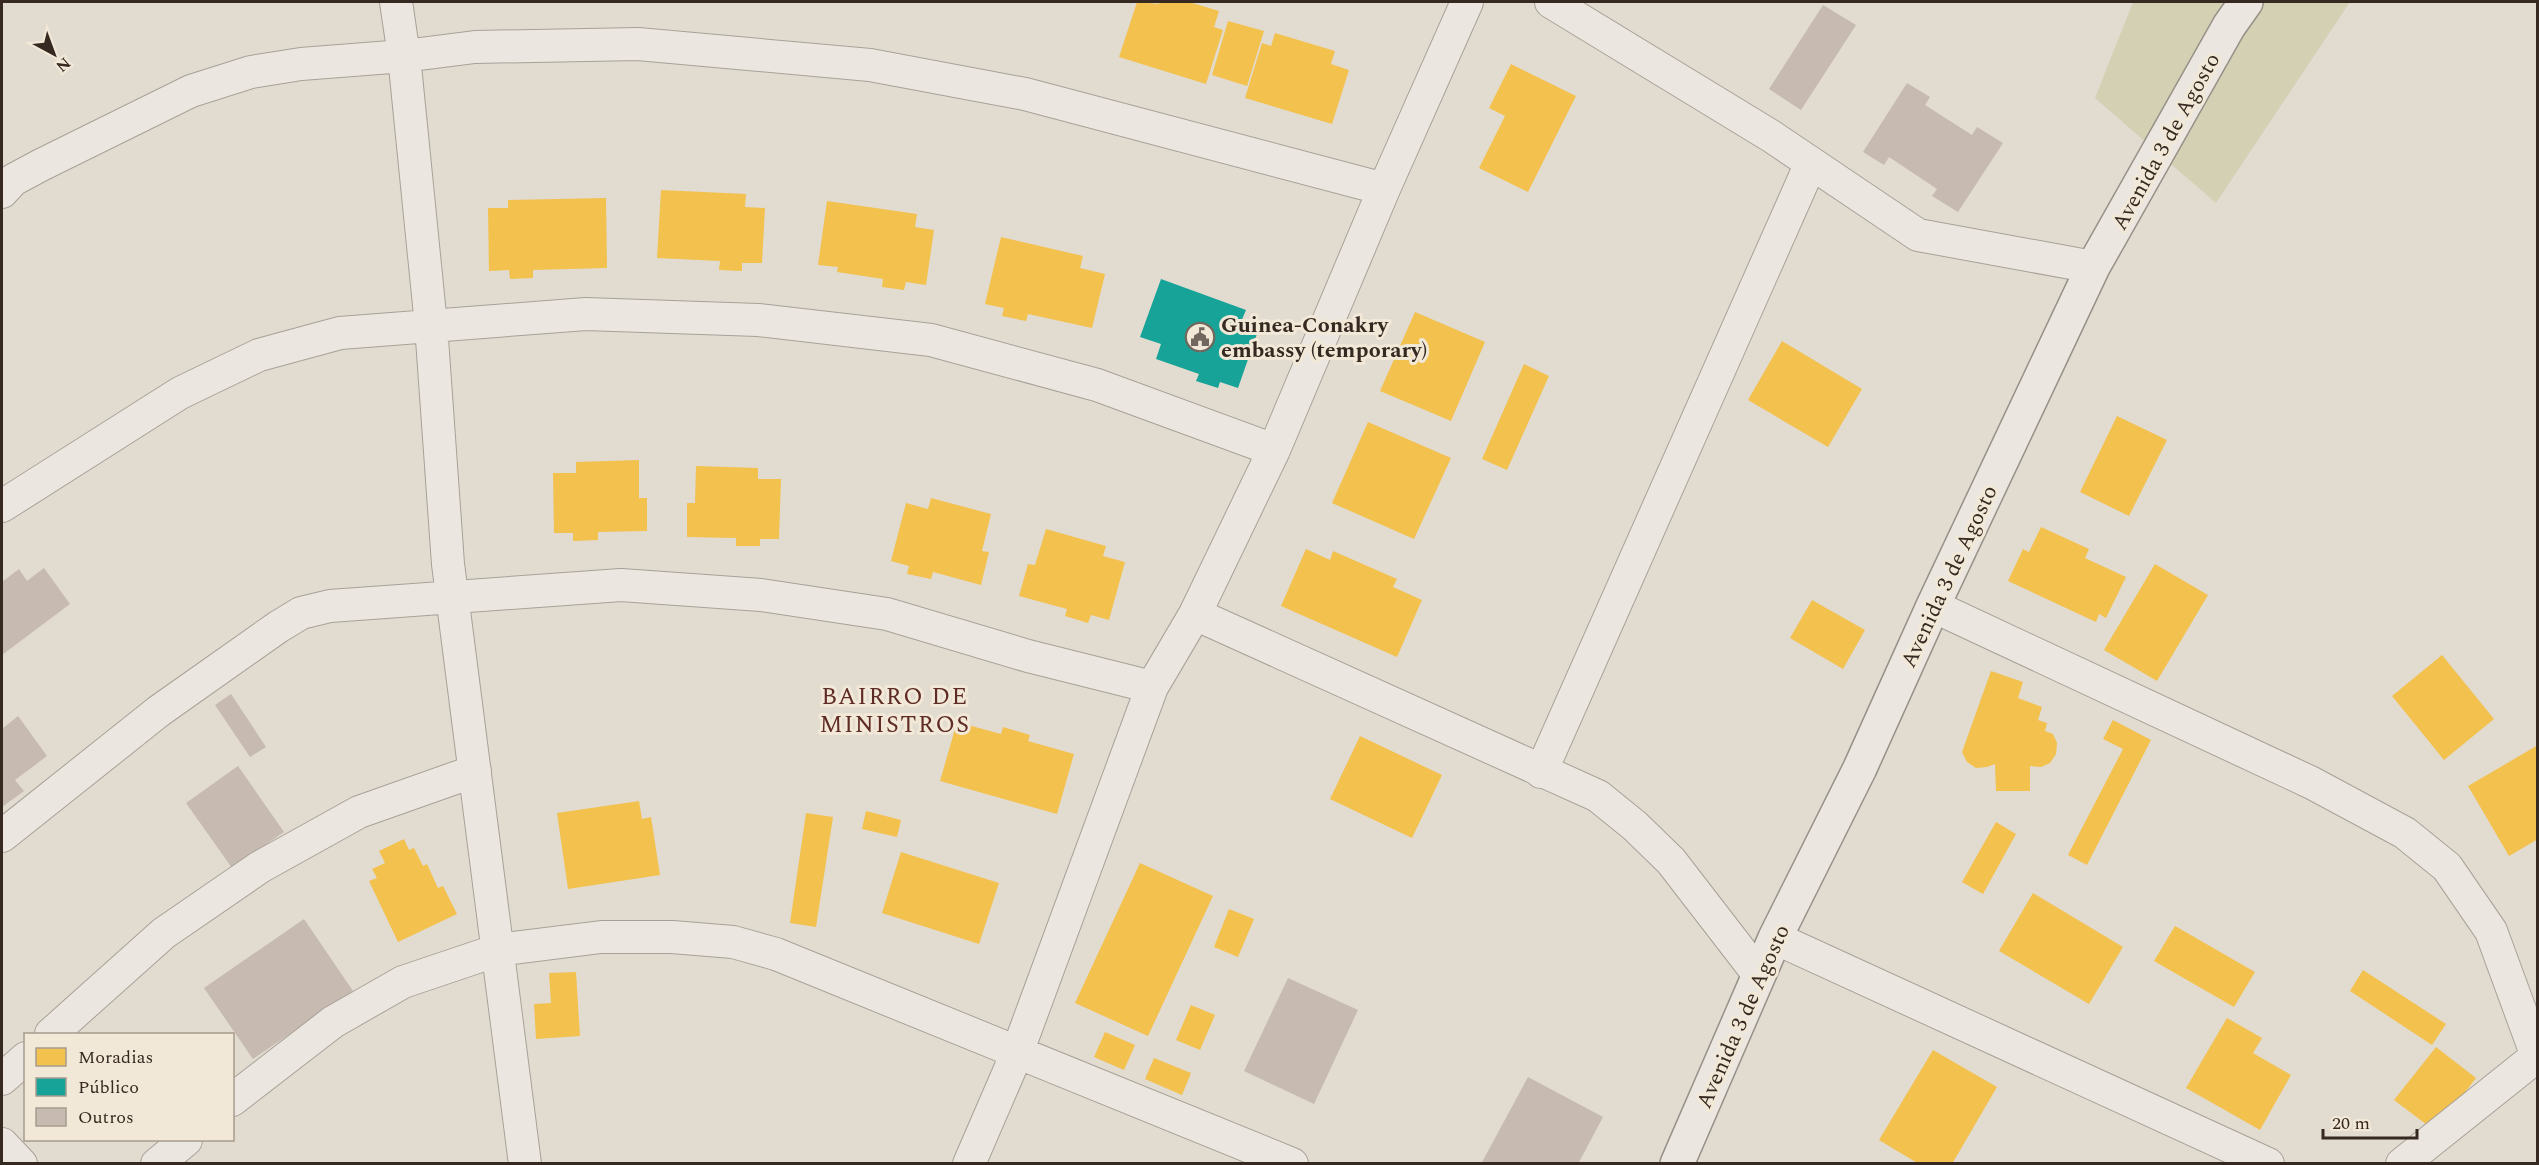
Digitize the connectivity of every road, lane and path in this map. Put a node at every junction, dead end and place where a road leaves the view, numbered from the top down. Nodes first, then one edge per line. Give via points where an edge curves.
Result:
1 (396, 2) edge
2 (1467, 2) edge
3 (1551, 2) edge
4 (2246, 2) edge
5 (404, 56) junction
6 (1811, 163) junction
7 (1384, 189) junction
8 (2, 192) edge
9 (2093, 267) junction
10 (431, 325) junction
11 (1274, 450) junction
12 (2, 506) edge
13 (453, 597) junction
14 (1933, 606) junction
15 (1195, 614) junction
16 (1152, 687) junction
17 (475, 771) junction
18 (1541, 772) junction
19 (2, 836) edge
20 (1775, 938) junction
21 (498, 950) junction
22 (1759, 975) junction
23 (53, 1033) edge
24 (1017, 1053) junction
25 (2537, 1057) edge
26 (24, 1060) edge
27 (2, 1079) edge
28 (234, 1098) edge
29 (185, 1141) edge
30 (2, 1144) edge
31 (21, 1164) edge
32 (158, 1164) edge
33 (525, 1164) edge
34 (969, 1164) edge
35 (1292, 1164) edge
36 (1677, 1164) edge
37 (2268, 1164) edge
38 (2402, 1164) edge

1 - 5 street
2 - 7 street
3 - 6 street
4 - 9 street, Avenida 3 de Agosto
5 - 7 street via 475,47 638,44 870,65 1025,94
5 - 8 street via 251,72 191,91 40,165 13,180
5 - 10 street
6 - 9 street via 1918,235
6 - 18 street
7 - 11 street
9 - 14 street, Avenida 3 de Agosto
10 - 11 street via 586,314 758,320 931,340 1097,385
10 - 12 street via 340,333 259,355 180,393
10 - 13 street
11 - 15 street
13 - 16 street via 621,585 761,595 887,614 1028,656
13 - 17 street
13 - 19 street via 330,606 301,613 159,711
14 - 20 street, Avenida 3 de Agosto via 1860,768
14 - 25 street via 2312,783 2405,833 2447,867 2491,931
15 - 16 street
15 - 18 street
16 - 24 street
17 - 21 street
17 - 23 street via 359,812 260,867 164,933
18 - 22 street via 1598,796 1635,826 1671,861
20 - 22 street, Avenida 3 de Agosto
20 - 37 street
21 - 24 street via 601,937 733,942 776,954
21 - 28 street via 383,993 333,1022
21 - 33 street
22 - 36 street, Avenida 3 de Agosto
24 - 34 street
24 - 35 street
25 - 38 street
26 - 27 street
29 - 32 street
30 - 31 street

